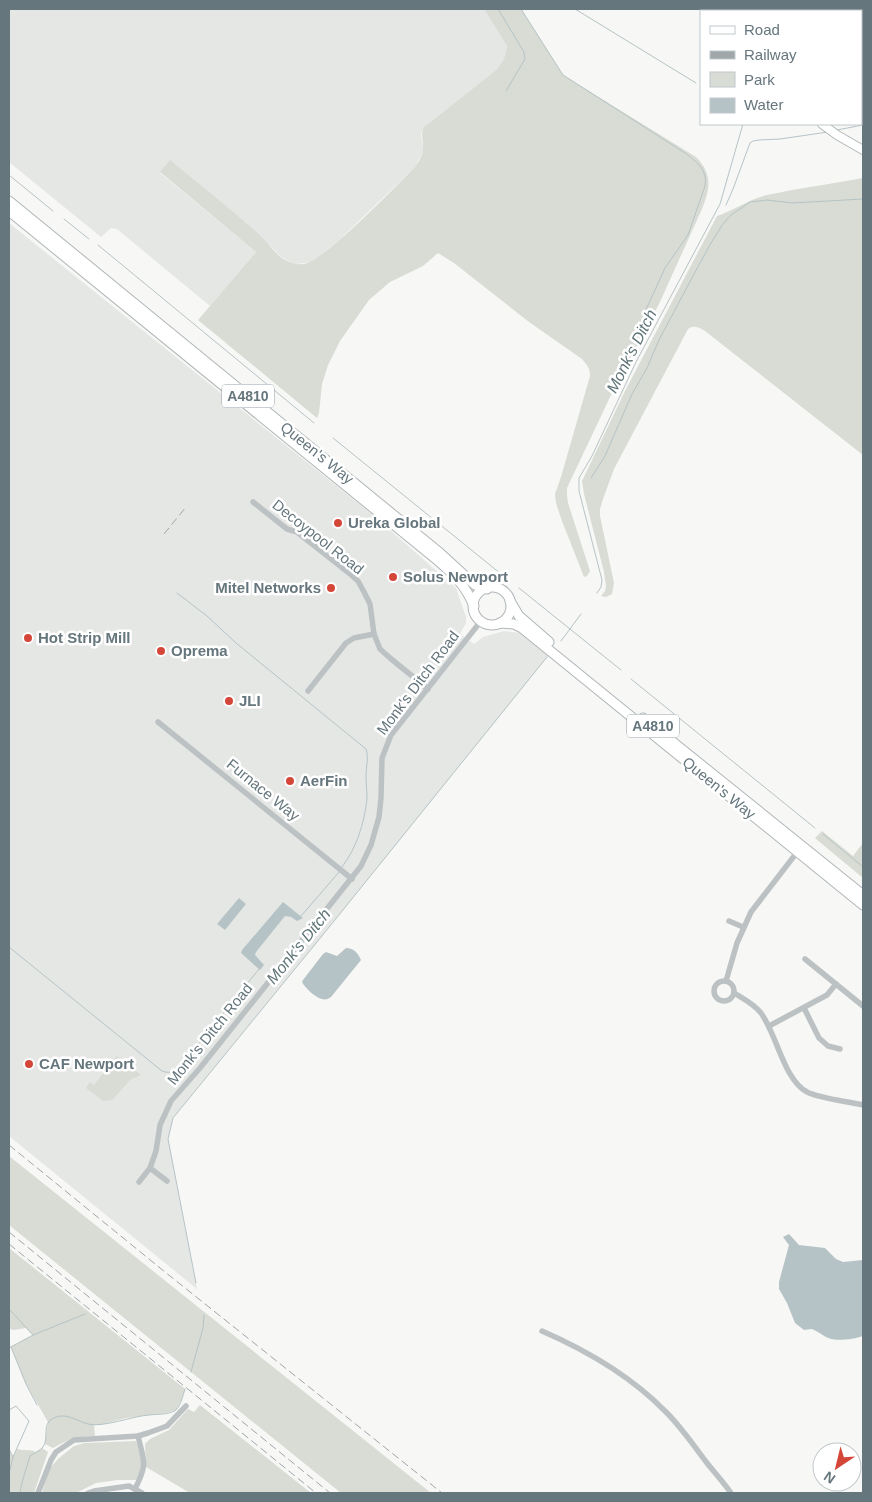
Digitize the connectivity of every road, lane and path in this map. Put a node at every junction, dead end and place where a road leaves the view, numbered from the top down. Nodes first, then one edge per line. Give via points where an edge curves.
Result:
1 (823, 125) edge
2 (863, 150) edge
3 (9, 201) edge
4 (9, 212) edge
5 (253, 502) dead end
6 (487, 589) junction
7 (510, 601) junction
8 (474, 606) junction
9 (480, 621) junction
10 (500, 623) junction
11 (374, 634) junction
12 (308, 690) dead end
13 (428, 690) junction
14 (158, 722) dead end
15 (800, 849) junction
16 (352, 879) junction
17 (863, 895) edge
18 (863, 905) edge
19 (729, 921) dead end
20 (743, 927) junction
21 (805, 959) dead end
22 (726, 982) junction
23 (836, 984) junction
24 (734, 993) junction
25 (863, 1006) edge
26 (804, 1008) junction
27 (770, 1026) junction
28 (840, 1049) dead end
29 (863, 1105) edge
30 (150, 1168) junction
31 (167, 1181) dead end
32 (139, 1182) dead end
33 (542, 1331) dead end
34 (186, 1406) dead end
35 (138, 1436) junction
36 (135, 1489) junction
37 (731, 1492) edge
38 (38, 1493) edge
39 (88, 1493) edge
40 (142, 1493) edge

1 - 2 street
3 - 6 main road, Queen's Way / A4810 via 475,585
4 - 8 main road, Queen's Way / A4810 via 436,559 460,580
5 - 11 street, Decoypool Road via 354,577 370,604
6 - 7 main road, Queen's Way / A4810 via 500,590
6 - 8 main road via 476,596
7 - 10 main road via 508,616
7 - 15 main road, Queen's Way / A4810 via 530,626
8 - 9 main road, Queen's Way / A4810
9 - 10 main road, Queen's Way / A4810 via 494,625
9 - 13 street, Monk's Ditch Road
10 - 15 main road, Queen's Way / A4810 via 522,628
11 - 12 street via 346,642
11 - 13 street, Decoypool Road via 385,654
13 - 16 street, Monk's Ditch Road via 391,735 385,748 376,830
14 - 16 street, Furnace Way
15 - 17 main road, Queen's Way / A4810
15 - 18 main road, Queen's Way / A4810
15 - 20 street
16 - 30 street, Monk's Ditch Road via 171,1102 160,1124
19 - 20 street
20 - 22 street
21 - 23 street
22 - 24 street via 733,987
22 - 24 street via 716,986 717,998 726,1001
23 - 25 street
23 - 26 street via 827,995
24 - 27 street via 755,1007
26 - 27 street
26 - 28 street via 819,1038 828,1046
27 - 29 street via 791,1075 802,1088 815,1095
30 - 31 street
30 - 32 street, Monk's Ditch Road
33 - 37 street via 614,1368 651,1398 687,1436
34 - 35 street via 167,1426
35 - 36 street via 144,1466
35 - 38 street via 74,1440 56,1452
36 - 39 street via 129,1486
36 - 40 street

